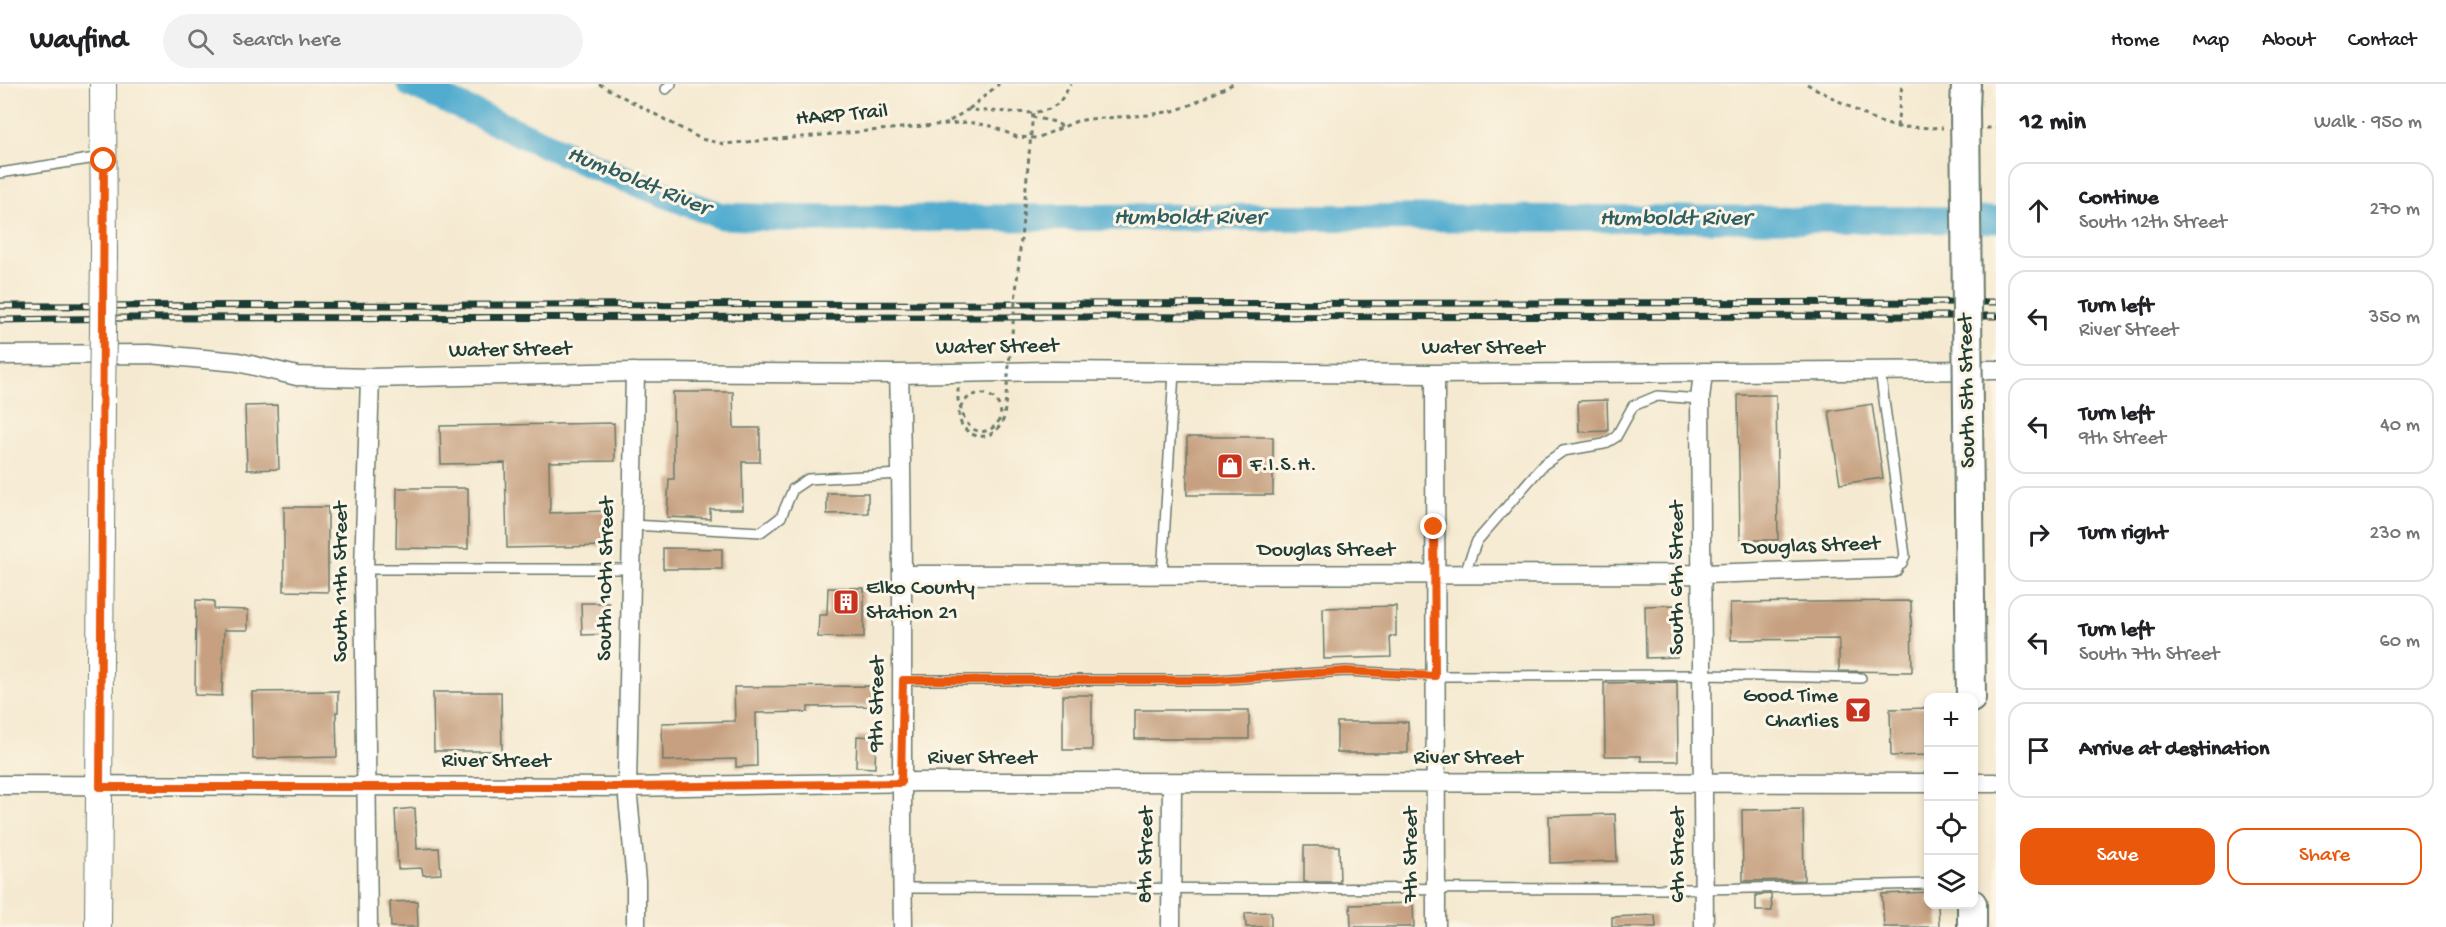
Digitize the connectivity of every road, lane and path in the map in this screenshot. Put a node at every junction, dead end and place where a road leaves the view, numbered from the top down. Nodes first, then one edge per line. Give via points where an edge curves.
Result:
1 (103, 84) edge
2 (598, 84) edge
3 (999, 84) edge
4 (1071, 84) edge
5 (1233, 84) edge
6 (1807, 84) edge
7 (1902, 84) edge
8 (967, 110) junction
9 (1966, 112) edge
10 (1032, 115) junction
11 (949, 122) junction
12 (1063, 127) junction
13 (1897, 127) junction
14 (1996, 128) edge
15 (104, 156) junction
16 (0, 173) edge
17 (0, 356) edge
18 (1880, 370) junction
19 (1996, 370) edge
20 (634, 372) junction
21 (1174, 372) junction
22 (1703, 373) junction
23 (899, 374) junction
24 (1435, 374) junction
25 (370, 378) junction
26 (957, 387) dead end
27 (1700, 399) junction
28 (901, 474) junction
29 (632, 525) junction
30 (1893, 568) joint
31 (364, 569) junction
32 (631, 569) junction
33 (1464, 574) junction
34 (1702, 574) junction
35 (902, 575) junction
36 (1162, 575) junction
37 (1435, 575) junction
38 (1702, 675) junction
39 (1435, 676) junction
40 (1861, 678) dead end
41 (903, 680) junction
42 (1971, 693) edge
43 (901, 783) junction
44 (1172, 783) junction
45 (1436, 783) junction
46 (1703, 783) junction
47 (1924, 783) edge
48 (1978, 783) edge
49 (1996, 783) edge
50 (0, 785) edge
51 (366, 786) junction
52 (100, 787) junction
53 (627, 787) junction
54 (1924, 884) edge
55 (903, 888) junction
56 (1436, 888) junction
57 (1170, 889) junction
58 (1703, 889) junction
59 (1972, 909) edge
60 (98, 927) edge
61 (368, 927) edge
62 (636, 927) edge
63 (903, 927) edge
64 (1171, 927) edge
65 (1436, 927) edge
66 (1704, 927) edge
67 (1972, 927) edge

1 - 15 main road
2 - 11 path, HARP Trail via 713,143
3 - 8 path
4 - 10 path via 1059,103
5 - 12 path, HARP Trail via 1173,111 1089,119
6 - 13 path via 1860,113
7 - 13 path
8 - 10 path
8 - 11 path
9 - 13 path
9 - 14 path
9 - 42 main road, South 5th Street, bridge
10 - 12 path
10 - 26 path, bridge via 1004,417 995,432 988,436 966,430 960,409 969,398 983,393 999,406 1000,416 992,429 975,430 965,421 963,415 958,400
11 - 12 path, HARP Trail via 980,123 1026,138 1037,138
15 - 16 lane
15 - 52 main road, bridge
17 - 25 street, Water Street via 159,354 238,362 297,376
18 - 19 street, Water Street
18 - 22 street, Water Street
18 - 30 lane via 1905,556
20 - 23 street, Water Street
20 - 25 street, Water Street
20 - 29 street, South 10th Street
21 - 23 street, Water Street
21 - 24 street, Water Street
21 - 36 lane
22 - 24 street, Water Street
22 - 27 street, South 6th Street
23 - 28 street, 9th Street
24 - 37 street, 7th Street
25 - 31 street, South 11th Street
27 - 33 lane via 1657,396 1633,406 1616,437 1604,444 1563,451 1544,465 1478,541
27 - 34 street, South 6th Street
28 - 29 lane via 808,478 793,489 781,517 761,532
28 - 35 street, 9th Street
29 - 32 street, South 10th Street
30 - 34 street, Douglas Street
31 - 32 lane
31 - 51 street, South 11th Street
32 - 53 street, South 10th Street
33 - 34 street, Douglas Street
33 - 37 street, Douglas Street
34 - 38 street, South 6th Street
35 - 36 street, Douglas Street
35 - 41 street, 9th Street
36 - 37 street, Douglas Street
37 - 39 street, 7th Street
38 - 39 lane
38 - 40 lane
38 - 46 street, South 6th Street
39 - 41 lane via 1346,671 1215,680
39 - 45 street, 7th Street
41 - 43 street, 9th Street
43 - 44 street, River Street
43 - 53 street, River Street
43 - 55 street, 9th Street
44 - 45 street, River Street
44 - 57 street, 8th Street
45 - 46 street, River Street
45 - 56 street, 7th Street
46 - 47 street, River Street
46 - 58 street, 6th Street
48 - 49 street
50 - 52 street, River Street
51 - 52 street, River Street
51 - 53 street, River Street
51 - 61 street, South 11th Street
52 - 60 main road
53 - 62 street, South 10th Street
54 - 58 lane
55 - 57 lane
55 - 63 street, 9th Street
56 - 57 lane
56 - 58 lane
56 - 65 street, 7th Street
57 - 64 street, 8th Street
58 - 66 street, 6th Street
59 - 67 main road

